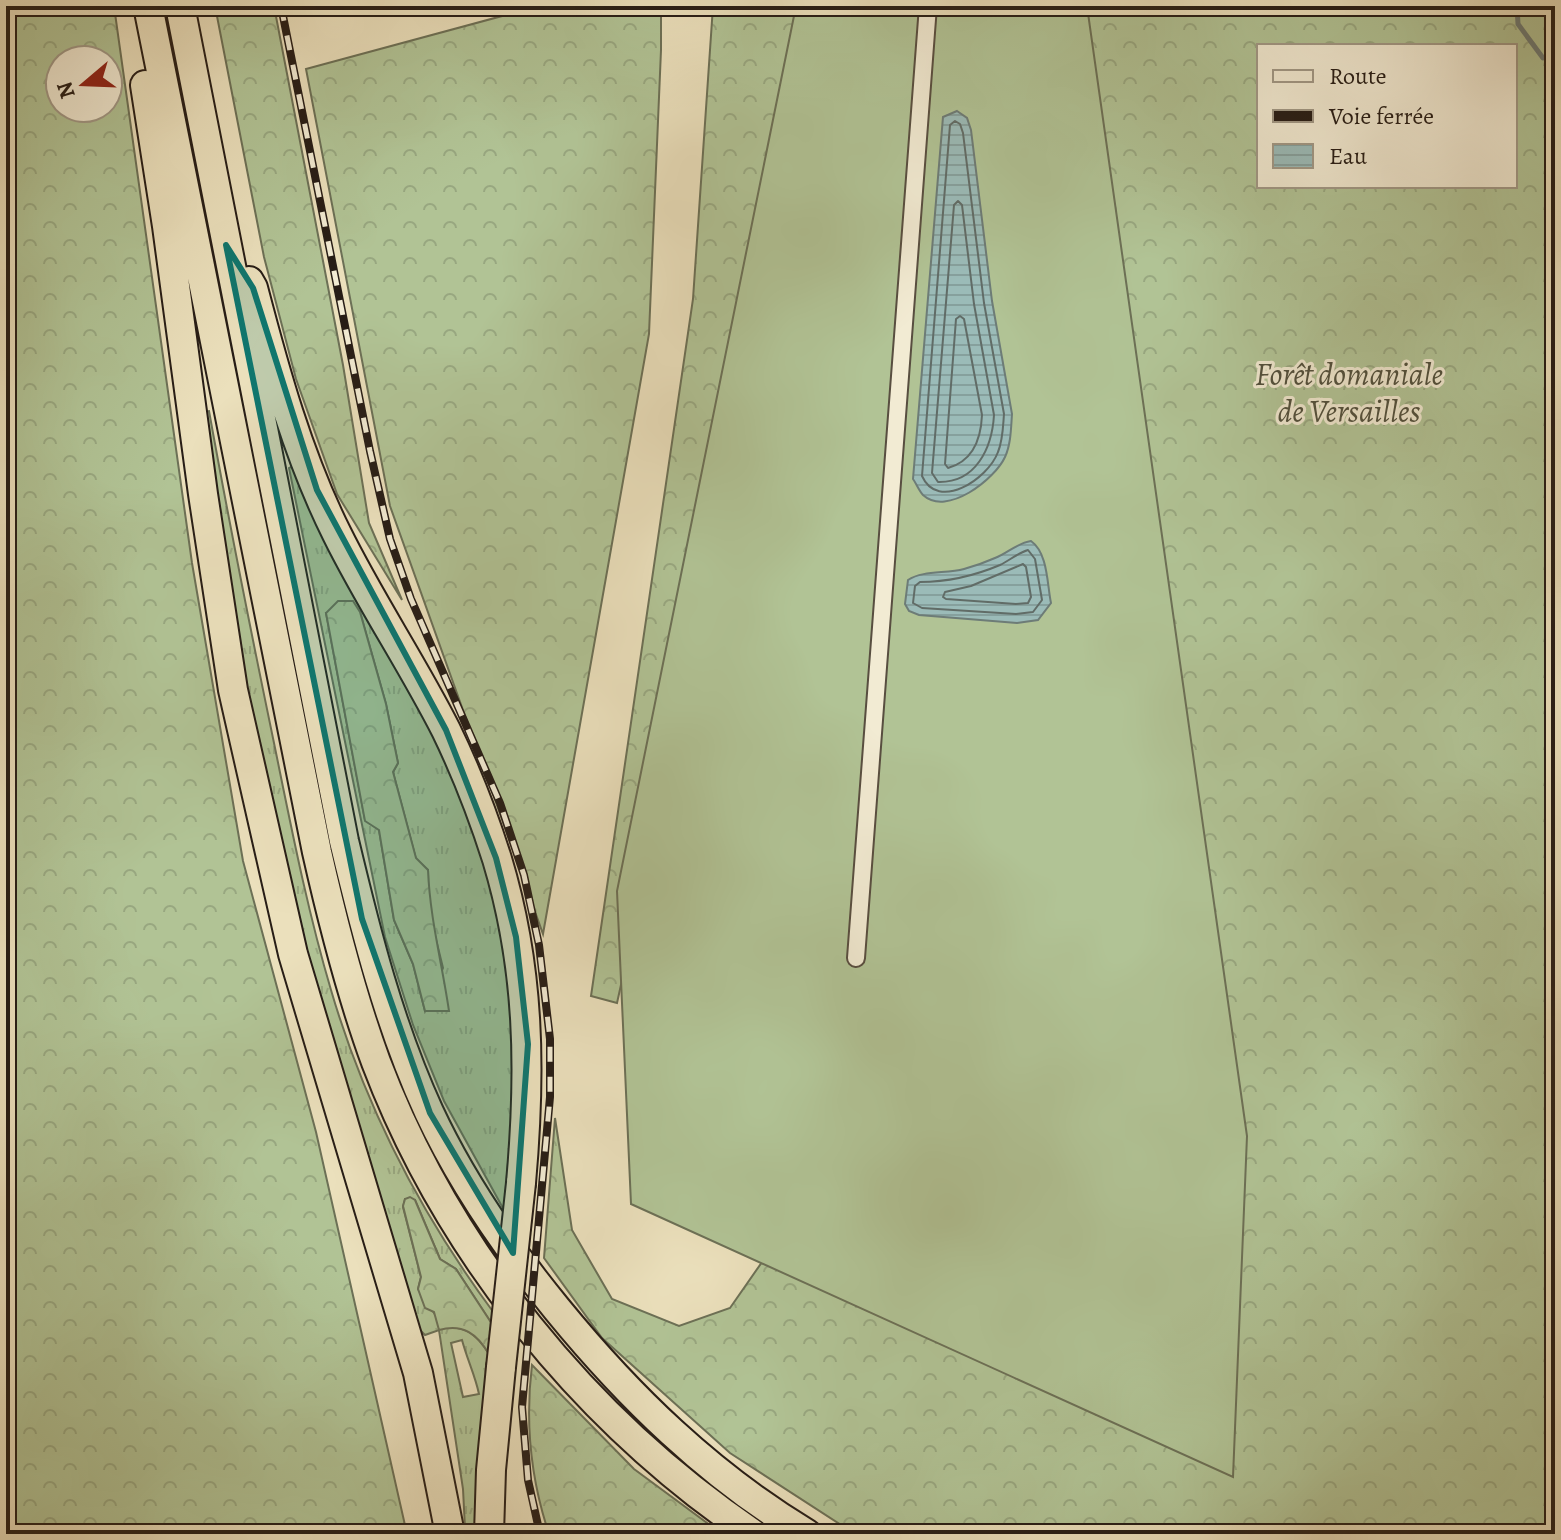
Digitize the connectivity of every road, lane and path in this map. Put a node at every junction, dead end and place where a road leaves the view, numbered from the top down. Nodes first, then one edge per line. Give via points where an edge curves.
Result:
1 (180, 6) edge
2 (928, 6) edge
3 (150, 17) edge
4 (226, 245) junction
5 (856, 958) dead end
6 (450, 1534) edge
7 (489, 1534) edge
8 (753, 1534) edge
9 (807, 1534) edge

1 - 4 highway
2 - 5 street
3 - 6 highway via 145,80 233,690 293,954 418,1373
3 - 8 highway via 317,852 377,1064 462,1234 542,1341 637,1442
4 - 7 highway, bridge via 253,288 317,490 358,575 446,730 471,787 516,937 526,1019 527,1091
4 - 9 highway via 362,919 396,1029 430,1113 488,1218 610,1373 709,1466

